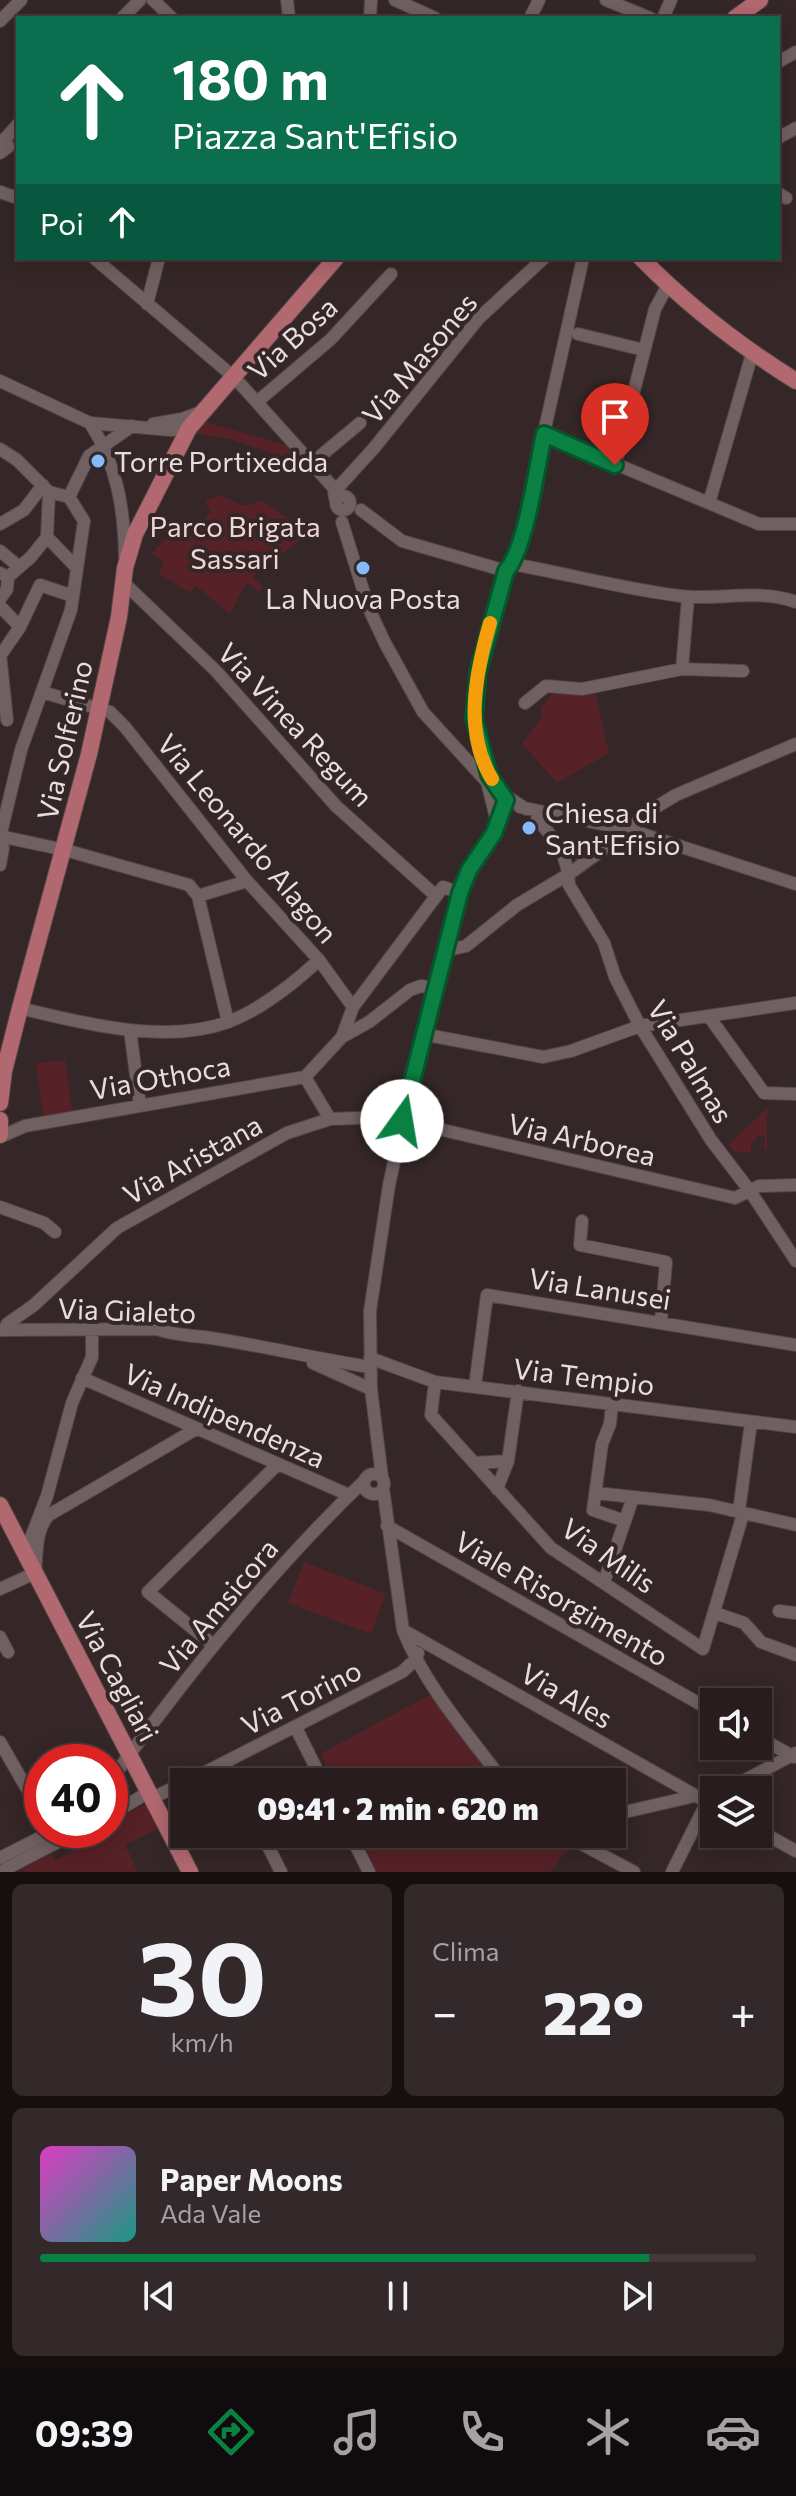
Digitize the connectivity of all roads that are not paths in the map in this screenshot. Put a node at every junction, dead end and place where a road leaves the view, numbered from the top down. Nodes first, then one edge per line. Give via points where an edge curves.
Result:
1 (21, 0) edge
2 (140, 0) edge
3 (153, 0) edge
4 (395, 0) edge
5 (606, 0) edge
6 (760, 0) edge
7 (124, 16) edge
8 (170, 16) edge
9 (431, 16) edge
10 (645, 16) edge
11 (738, 16) edge
12 (0, 21) edge
13 (16, 128) edge
14 (6, 146) edge
15 (96, 260) edge
16 (158, 260) edge
17 (334, 260) edge
18 (542, 260) edge
19 (583, 260) edge
20 (643, 260) edge
21 (650, 260) edge
22 (391, 274) dead end
23 (668, 285) junction
24 (147, 304) junction
25 (578, 334) dead end
26 (644, 350) junction
27 (752, 354) junction
28 (235, 378) junction
29 (0, 381) edge
30 (796, 381) edge
31 (415, 397) junction
32 (257, 402) junction
33 (391, 409) dead end
34 (204, 410) junction
35 (90, 423) junction
36 (360, 423) dead end
37 (132, 426) junction
38 (146, 426) junction
39 (189, 428) junction
40 (544, 434) junction
41 (104, 445) junction
42 (0, 449) edge
43 (312, 463) junction
44 (615, 465) junction
45 (46, 489) junction
46 (69, 497) junction
47 (709, 503) junction
48 (344, 506) junction
49 (0, 524) edge
50 (796, 524) edge
51 (130, 530) junction
52 (47, 537) junction
53 (9, 559) edge
54 (75, 566) junction
55 (509, 568) junction
56 (4, 575) edge
57 (124, 575) junction
58 (796, 591) edge
59 (73, 596) junction
60 (688, 597) junction
61 (781, 597) junction
62 (0, 599) edge
63 (796, 602) edge
64 (0, 606) edge
65 (20, 627) junction
66 (1, 655) edge
67 (682, 669) junction
68 (743, 671) dead end
69 (42, 692) junction
70 (525, 703) dead end
71 (98, 708) junction
72 (3, 718) edge
73 (28, 730) junction
74 (796, 744) edge
75 (486, 777) junction
76 (500, 799) junction
77 (537, 819) dead end
78 (630, 830) junction
79 (0, 836) edge
80 (560, 845) junction
81 (65, 850) junction
82 (590, 858) junction
83 (0, 865) edge
84 (569, 874) junction
85 (247, 881) junction
86 (796, 884) edge
87 (460, 893) junction
88 (198, 896) junction
89 (436, 896) junction
90 (444, 951) junction
91 (319, 960) junction
92 (434, 988) junction
93 (796, 1003) edge
94 (353, 1007) junction
95 (20, 1008) junction
96 (710, 1018) junction
97 (228, 1022) junction
98 (640, 1026) junction
99 (130, 1030) junction
100 (422, 1034) junction
101 (342, 1037) junction
102 (2, 1075) edge
103 (305, 1077) junction
104 (796, 1094) edge
105 (0, 1103) edge
106 (140, 1105) junction
107 (330, 1119) junction
108 (402, 1121) junction
109 (0, 1128) edge
110 (796, 1185) edge
111 (750, 1191) junction
112 (0, 1207) edge
113 (582, 1221) dead end
114 (55, 1232) dead end
115 (796, 1261) edge
116 (34, 1305) junction
117 (661, 1321) junction
118 (3, 1330) edge
119 (29, 1330) junction
120 (92, 1330) junction
121 (796, 1345) edge
122 (299, 1356) junction
123 (370, 1363) junction
124 (82, 1378) junction
125 (435, 1382) junction
126 (475, 1386) junction
127 (371, 1389) junction
128 (518, 1391) junction
129 (612, 1404) junction
130 (751, 1422) junction
131 (796, 1427) edge
132 (196, 1429) junction
133 (508, 1461) junction
134 (474, 1463) junction
135 (277, 1465) junction
136 (373, 1484) junction
137 (497, 1489) junction
138 (596, 1493) junction
139 (349, 1495) junction
140 (47, 1496) junction
141 (633, 1497) junction
142 (0, 1505) edge
143 (53, 1513) junction
144 (741, 1513) junction
145 (625, 1521) junction
146 (796, 1525) edge
147 (387, 1526) junction
148 (31, 1551) junction
149 (35, 1573) junction
150 (604, 1582) junction
151 (0, 1589) edge
152 (779, 1611) dead end
153 (715, 1613) junction
154 (796, 1613) edge
155 (403, 1630) junction
156 (0, 1637) edge
157 (422, 1641) junction
158 (212, 1644) junction
159 (8, 1652) dead end
160 (796, 1655) edge
161 (416, 1659) junction
162 (700, 1704) edge
163 (296, 1728) junction
164 (0, 1742) edge
165 (772, 1744) edge
166 (130, 1754) junction
167 (794, 1756) edge
168 (128, 1757) edge
169 (225, 1763) junction
170 (214, 1768) edge
171 (228, 1768) edge
172 (316, 1768) edge
173 (494, 1768) edge
174 (754, 1776) edge
175 (24, 1784) edge
176 (170, 1788) edge
177 (692, 1794) junction
178 (151, 1795) junction
179 (700, 1797) edge
180 (128, 1806) edge
181 (626, 1812) edge
182 (700, 1823) edge
183 (772, 1838) edge
184 (24, 1847) edge
185 (33, 1848) edge
186 (269, 1848) edge
187 (357, 1848) edge
188 (589, 1848) edge
189 (796, 1851) edge
190 (0, 1858) edge
191 (0, 1872) edge
192 (190, 1872) edge
193 (281, 1872) edge
194 (369, 1872) edge
195 (634, 1872) edge
196 (672, 1872) edge

1 - 12 street
2 - 7 street
3 - 8 street
4 - 9 street
5 - 10 street
6 - 11 main road
13 - 14 street
15 - 24 street
16 - 24 street
17 - 28 main road, Via Solferino
18 - 31 street, Via Masones via 479,318
19 - 40 street
20 - 23 main road
21 - 23 main road
22 - 32 street, Via Bosa via 331,339
23 - 26 street
23 - 27 main road
24 - 28 street
25 - 26 street
26 - 44 street
27 - 30 main road
27 - 47 street
28 - 32 street
28 - 34 main road, Via Solferino
29 - 35 street
31 - 33 street
31 - 48 street, Via Masones
32 - 43 street
34 - 38 street
34 - 39 main road, Via Solferino
35 - 37 street
35 - 41 street
36 - 43 street
37 - 38 street
37 - 41 street
38 - 39 street
39 - 51 main road, Via Solferino
40 - 44 street
40 - 55 street
41 - 46 street via 89,456
41 - 51 street
42 - 45 street
43 - 48 street
44 - 47 street
45 - 46 street
45 - 49 street
45 - 52 street
46 - 54 street via 84,521
47 - 50 street via 759,524
48 - 55 street via 402,541
48 - 75 street via 369,609 400,671 423,712
51 - 57 main road, Via Solferino
52 - 53 street via 31,557
52 - 54 street
53 - 56 street
54 - 59 street
55 - 60 street
55 - 75 street via 485,639 474,700
56 - 62 street via 7,589
57 - 71 main road, Via Solferino
57 - 89 street, Via Vinea Regum via 336,806
58 - 61 street
59 - 65 street via 40,585
59 - 69 street
60 - 61 street
60 - 67 street
61 - 63 street
64 - 65 street
65 - 66 street
66 - 72 street
67 - 68 street
67 - 70 street via 582,689 546,686
69 - 71 street
69 - 73 street
71 - 81 main road, Via Solferino
71 - 85 street, Via Leonardo Alagon via 125,727
72 - 73 street
73 - 79 street
74 - 78 street via 676,795 643,815
75 - 76 street
76 - 78 street
76 - 87 street via 497,825
77 - 80 street
78 - 82 street
78 - 86 street
79 - 81 street
79 - 83 street
80 - 82 street
80 - 84 street, Via Palmas
81 - 88 street via 189,885
81 - 95 main road, Via Solferino
82 - 84 street
84 - 90 street via 517,905 466,946
84 - 98 street, Via Palmas via 569,885 604,943
85 - 88 street
85 - 91 street, Via Leonardo Alagon
87 - 89 street via 443,887
87 - 90 street
88 - 97 street
89 - 94 street
90 - 92 street
91 - 94 street, Via Leonardo Alagon
91 - 97 street via 293,984
92 - 100 street
92 - 101 street via 410,990
93 - 96 street
94 - 101 street
95 - 99 street
95 - 102 main road, Via Solferino
96 - 98 street
96 - 104 street via 764,1093
97 - 99 street
98 - 100 street via 543,1057
98 - 111 street, Via Palmas via 711,1140
99 - 106 street
100 - 108 street
101 - 103 street
102 - 105 main road, Via Solferino
103 - 106 street, Via Othoca
103 - 107 street
106 - 109 street, Via Othoca
107 - 108 street, Via Aristana via 370,1116
107 - 116 street, Via Aristana via 287,1133 117,1228
108 - 111 street, Via Arborea via 719,1196 735,1198
108 - 123 street via 370,1311
110 - 111 street, Via Arborea
111 - 115 street, Via Palmas
112 - 114 street
113 - 117 street via 580,1245 666,1262
116 - 118 street, Via Aristana
116 - 119 street
117 - 121 street, Via Lanusei
117 - 126 street, Via Lanusei via 487,1295
118 - 119 street, Via Gialeto
119 - 120 street, Via Gialeto
120 - 122 street, Via Gialeto via 157,1329
120 - 124 street via 94,1351
122 - 123 street, Via Gialeto
122 - 127 street, Via Gialeto
123 - 125 street, Via Tempio
123 - 127 street
124 - 132 street, Via Indipendenza
124 - 140 street
125 - 126 street, Via Tempio
125 - 134 street, Via Milis via 431,1415
126 - 128 street, Via Tempio
127 - 136 street via 377,1446
128 - 129 street, Via Tempio
128 - 133 street
129 - 130 street, Via Tempio
129 - 138 street
130 - 131 street, Via Tempio
130 - 144 street
132 - 135 street, Via Indipendenza
132 - 143 street
133 - 134 street
133 - 137 street
134 - 137 street, Via Milis
135 - 139 street, Via Indipendenza
135 - 158 street via 148,1592
136 - 139 street
136 - 147 street
137 - 150 street, Via Milis via 551,1548
138 - 141 street
138 - 145 street via 593,1510
139 - 158 street, Via Amsicora
140 - 143 street
140 - 148 street
141 - 144 street
141 - 145 street
142 - 148 main road, Via Cagliari
143 - 148 street
144 - 146 street
144 - 153 street
145 - 150 street
147 - 155 street
147 - 162 street, Viale Risorgimento
148 - 149 main road, Via Cagliari
149 - 151 street
149 - 166 main road, Via Cagliari
150 - 153 street, Via Milis via 703,1649
152 - 154 street
153 - 160 street via 744,1623 761,1642
155 - 157 street, Via Ales
155 - 161 street
156 - 159 street
157 - 161 street
157 - 177 street, Via Ales
158 - 166 street, Via Amsicora
161 - 163 street, Via Torino via 402,1672
161 - 173 street
163 - 169 street, Via Torino
163 - 172 street
164 - 175 street
165 - 167 street
166 - 168 street, Via Amsicora
166 - 178 main road, Via Cagliari
167 - 174 street
169 - 170 street, Via Torino
169 - 171 street
176 - 178 street, Via Torino
177 - 179 street, Via Ales
177 - 181 street
178 - 180 street, Via Torino
178 - 192 main road, Via Cagliari
182 - 196 street
183 - 189 street
184 - 190 street
185 - 191 street
186 - 193 street
187 - 194 street
188 - 195 street

